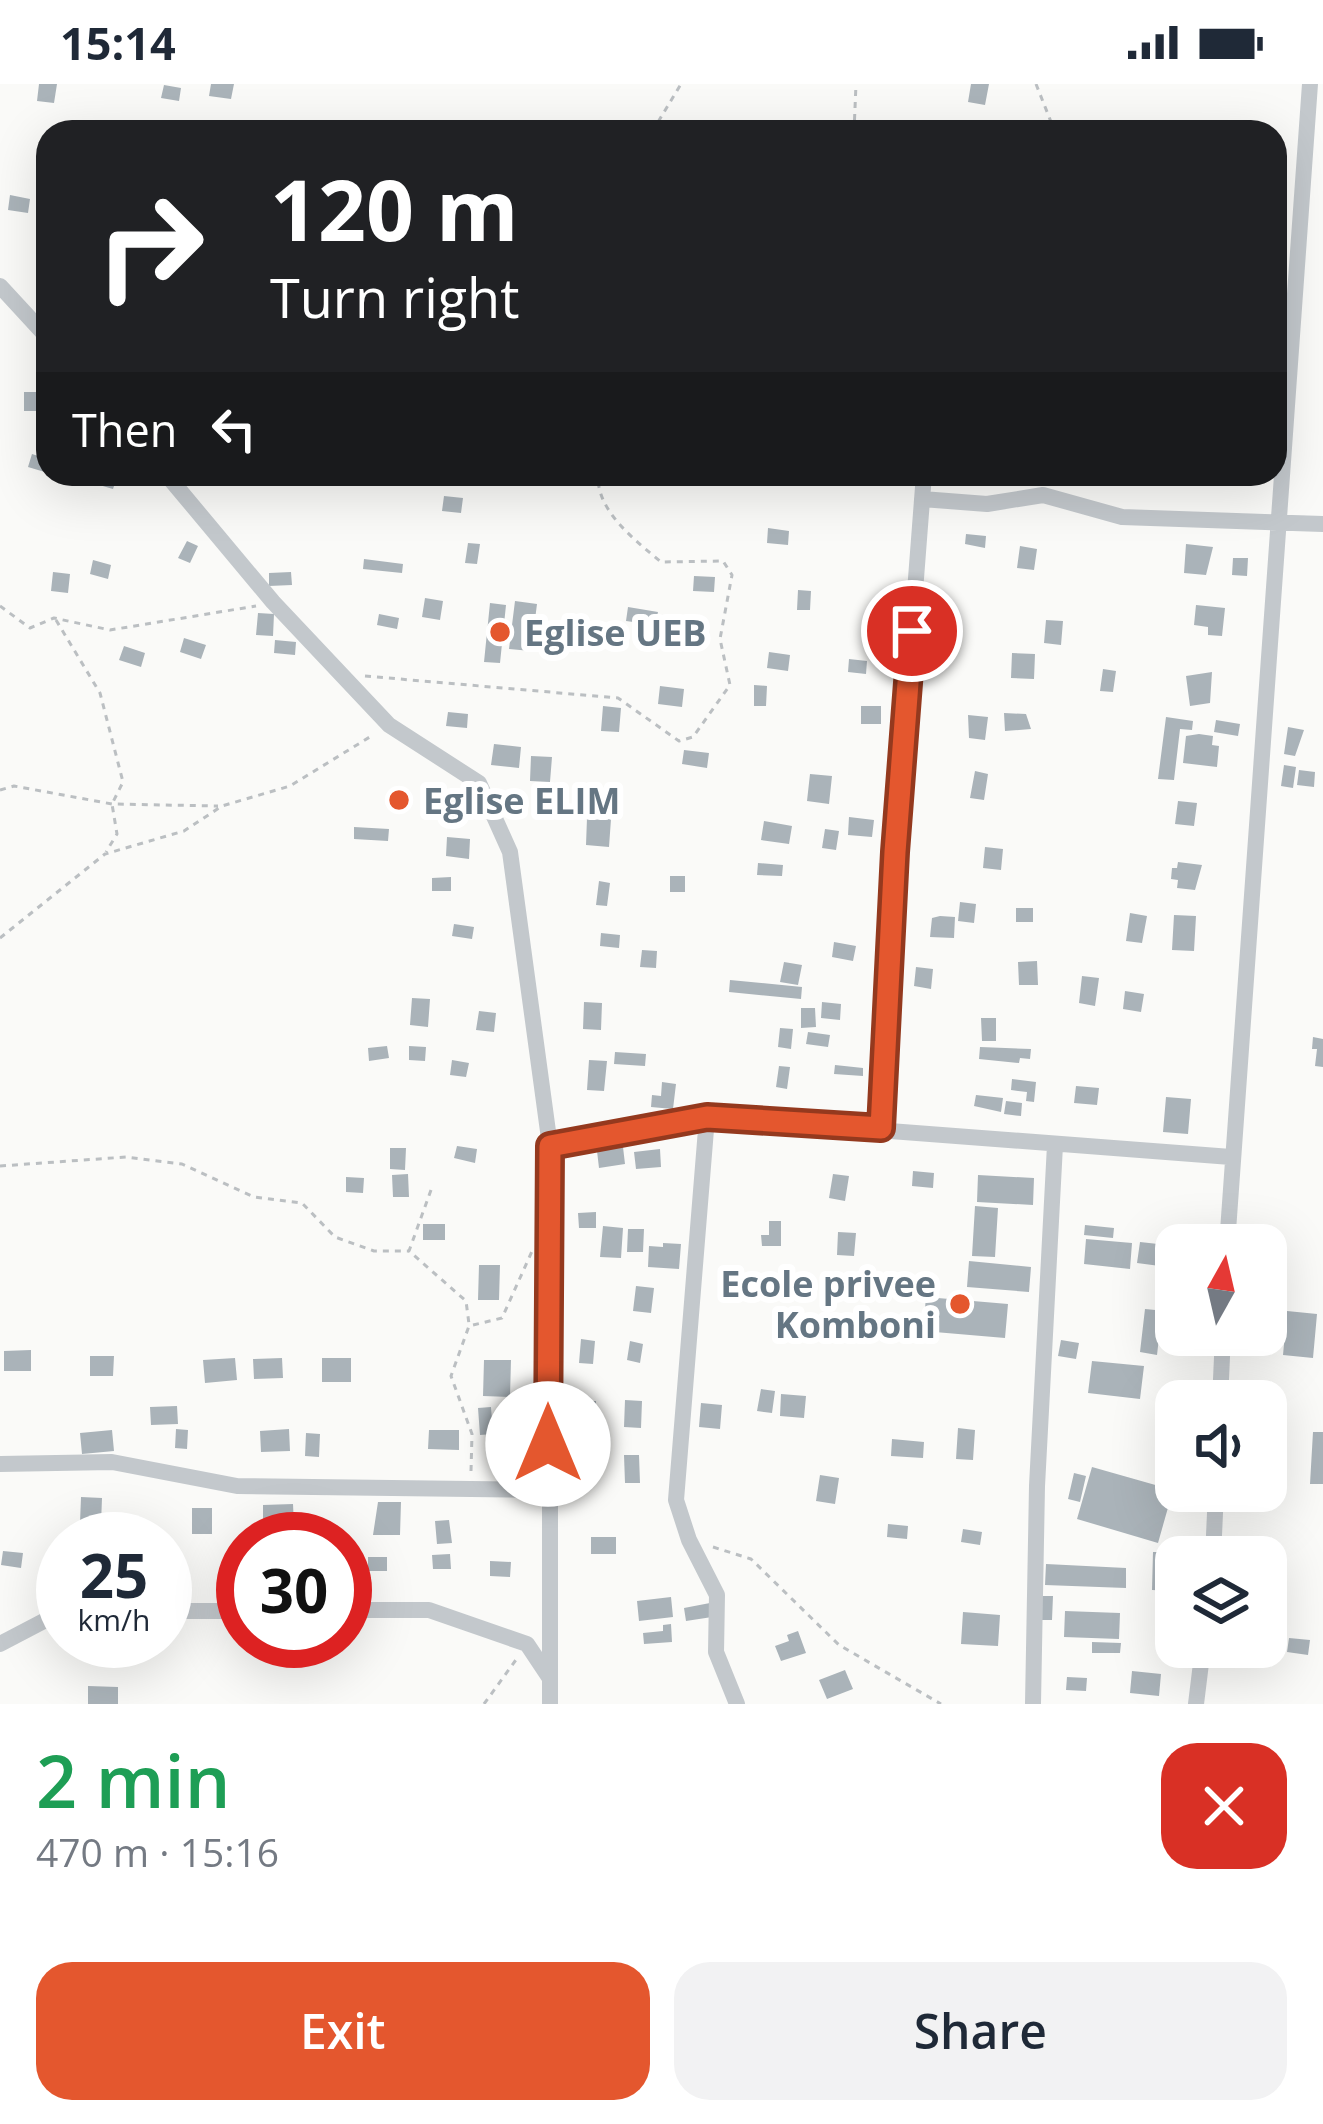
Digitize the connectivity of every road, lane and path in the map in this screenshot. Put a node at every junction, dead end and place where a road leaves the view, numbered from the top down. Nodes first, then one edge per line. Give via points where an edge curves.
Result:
1 (681, 84) edge
2 (856, 84) edge
3 (1036, 84) edge
4 (1310, 84) edge
5 (659, 120) edge
6 (854, 120) edge
7 (1050, 120) edge
8 (0, 286) edge
9 (36, 325) edge
10 (1287, 420) edge
11 (176, 486) edge
12 (597, 486) edge
13 (923, 486) edge
14 (1282, 486) edge
15 (922, 499) junction
16 (1280, 522) junction
17 (1323, 524) edge
18 (273, 602) junction
19 (0, 606) edge
20 (54, 618) junction
21 (339, 674) junction
22 (389, 725) junction
23 (0, 790) edge
24 (112, 805) junction
25 (222, 806) junction
26 (105, 854) junction
27 (0, 938) edge
28 (707, 1117) junction
29 (881, 1128) junction
30 (1055, 1144) junction
31 (550, 1146) junction
32 (1231, 1156) junction
33 (0, 1166) edge
34 (431, 1190) dead end
35 (548, 1215) junction
36 (1228, 1224) edge
37 (409, 1251) junction
38 (469, 1326) junction
39 (0, 1464) edge
40 (471, 1488) junction
41 (548, 1490) junction
42 (688, 1540) junction
43 (372, 1610) edge
44 (36, 1625) edge
45 (0, 1644) edge
46 (1200, 1668) edge
47 (550, 1678) junction
48 (550, 1704) edge
49 (737, 1704) edge
50 (941, 1704) edge
51 (1034, 1704) edge
52 (1196, 1704) edge

1 - 5 path
2 - 6 path
3 - 7 path
4 - 10 street
8 - 9 street
11 - 18 street
12 - 21 path via 623,531 661,562 723,561 732,574 720,638 730,685 693,737 679,741 618,698
13 - 15 street
14 - 16 street
15 - 16 street via 987,504 1042,495 1122,517
15 - 29 street
16 - 17 street
16 - 32 street
18 - 20 path via 110,630
18 - 21 street
19 - 20 path via 30,628
20 - 24 path via 100,693 123,782
21 - 22 street
22 - 25 path via 290,785
22 - 31 street via 479,783 510,852
23 - 24 path
24 - 25 path
24 - 26 path via 117,834
25 - 26 path via 184,831
26 - 27 path
28 - 29 street
28 - 31 street
28 - 42 street via 676,1500
29 - 30 street
30 - 32 street
30 - 51 street via 1036,1486
31 - 35 street
32 - 36 street
33 - 37 path via 126,1157 182,1164 254,1197 302,1204 335,1237 374,1251
34 - 37 path
35 - 38 path via 502,1318
35 - 41 street
37 - 38 path via 466,1301
38 - 40 path via 451,1376 472,1434
39 - 40 street via 112,1462 237,1486
40 - 41 street
41 - 47 street
42 - 49 street via 717,1594 716,1652
42 - 50 path via 751,1559 839,1645
43 - 47 street via 429,1610 526,1644
44 - 45 street
46 - 52 street
47 - 48 street

